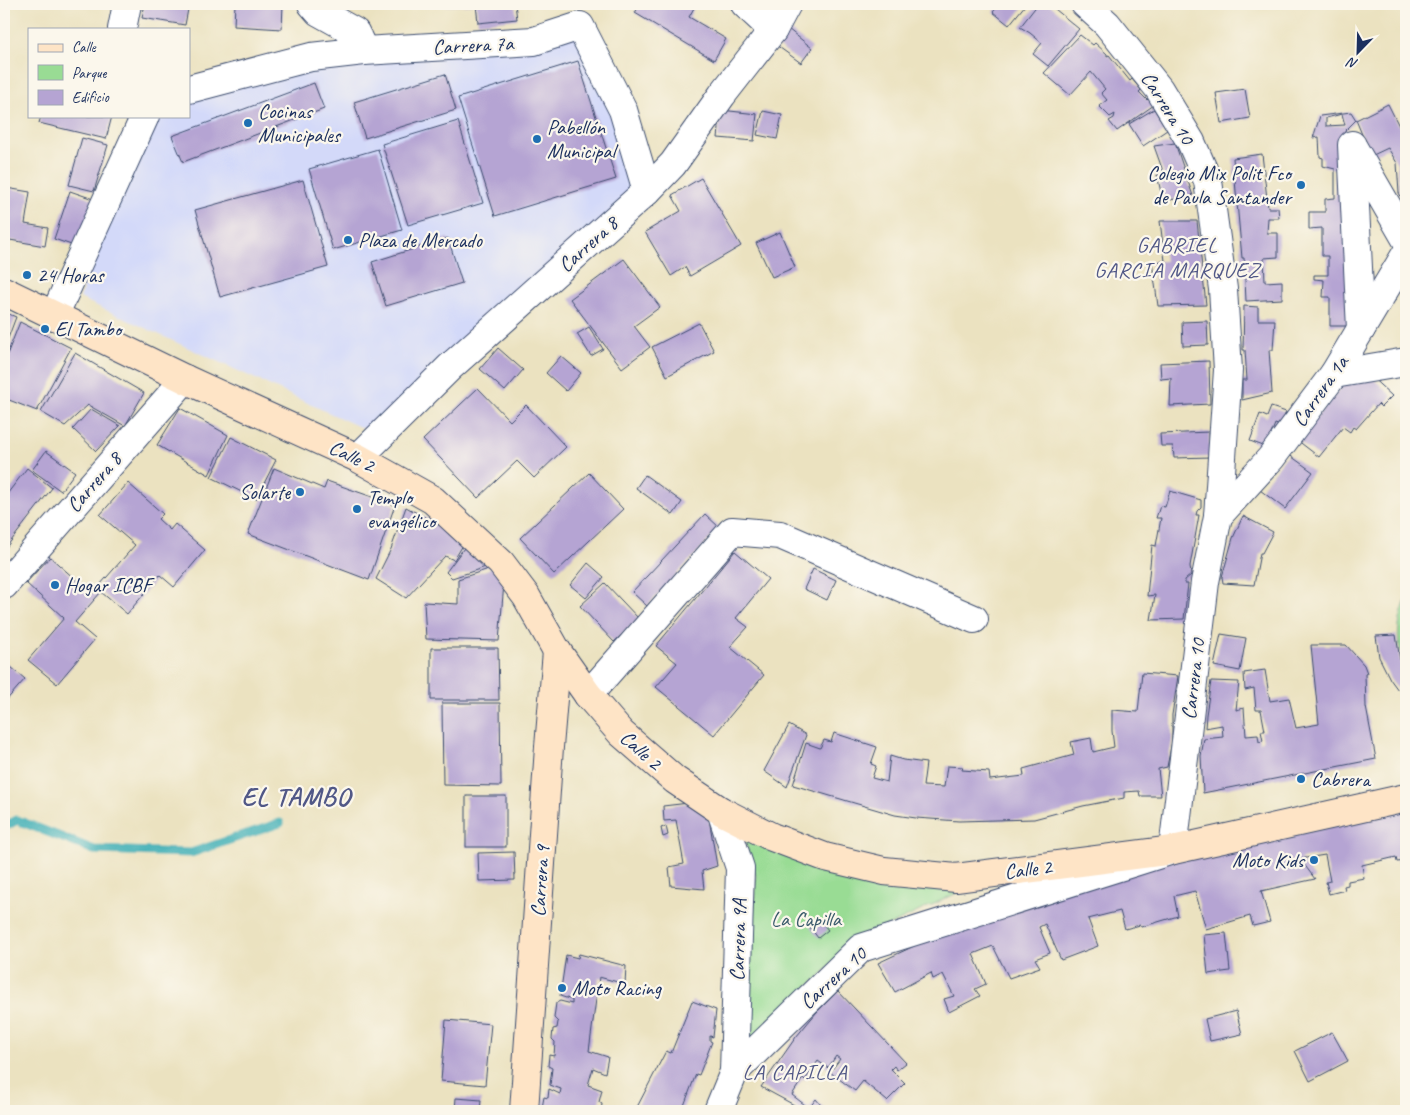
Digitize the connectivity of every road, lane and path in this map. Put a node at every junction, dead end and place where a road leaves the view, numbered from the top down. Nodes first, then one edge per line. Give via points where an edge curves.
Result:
1 (127, 4) edge
2 (312, 4) edge
3 (745, 4) edge
4 (787, 4) edge
5 (1085, 4) edge
6 (122, 28) edge
7 (774, 30) junction
8 (364, 51) junction
9 (190, 89) edge
10 (143, 118) edge
11 (646, 191) junction
12 (1406, 239) edge
13 (1406, 254) edge
14 (4, 292) edge
15 (54, 316) junction
16 (1361, 328) junction
17 (1406, 362) edge
18 (1334, 374) junction
19 (185, 379) junction
20 (358, 458) junction
21 (1218, 516) junction
22 (4, 585) edge
23 (974, 618) dead end
24 (557, 651) junction
25 (588, 695) junction
26 (1406, 798) edge
27 (721, 811) junction
28 (1173, 850) junction
29 (734, 1072) junction
30 (524, 1111) edge
31 (718, 1111) edge

1 - 6 street
2 - 8 street via 319,12 355,32
3 - 7 street
4 - 7 street, Carrera 8
5 - 21 street, Carrera 10 via 1107,24 1159,88 1191,142 1208,181 1223,289 1228,370
7 - 11 street, Carrera 8 via 673,164
8 - 9 street, Carrera 7a via 311,57
8 - 11 street, Carrera 7a via 534,41 580,26 624,110
10 - 15 street
11 - 20 street, Carrera 8 via 450,367
12 - 16 street via 1352,145
13 - 16 street, Carrera 1a
14 - 15 street, Calle 2
15 - 19 street, Calle 2
16 - 18 street, Carrera 1a
17 - 18 street
18 - 21 street, Carrera 1a via 1271,458
19 - 20 street, Calle 2
19 - 22 street, Carrera 8
20 - 24 street, Calle 2 via 433,500 501,563 526,596
21 - 28 street, Carrera 10 via 1205,582
23 - 25 street via 780,535 732,531
24 - 25 street, Calle 2
24 - 30 street, Carrera 9
25 - 27 street, Calle 2 via 621,733 675,780
26 - 28 street, Calle 2
27 - 28 street, Calle 2 via 772,837 826,857 884,871 956,878
27 - 29 street, Carrera 9A via 740,868
28 - 29 street, Carrera 10 via 861,948
29 - 31 street, Carrera 10

